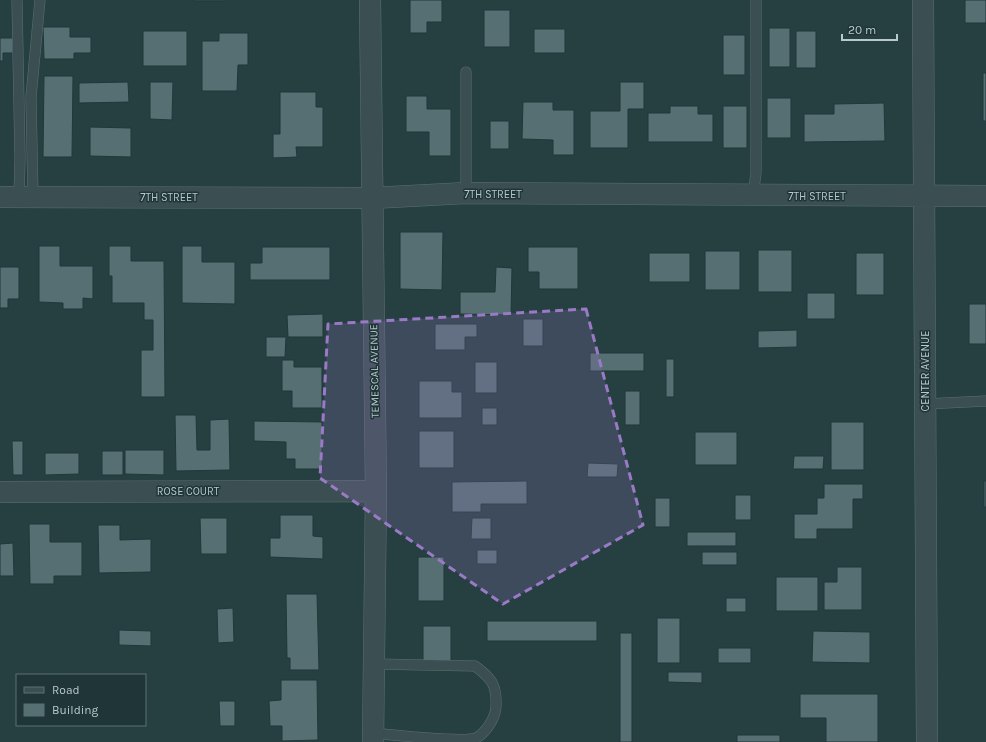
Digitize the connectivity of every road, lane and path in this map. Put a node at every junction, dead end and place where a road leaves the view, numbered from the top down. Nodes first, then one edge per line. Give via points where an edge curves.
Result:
1 (17, 0) edge
2 (48, 0) edge
3 (370, 0) edge
4 (756, 0) edge
5 (923, 0) edge
6 (39, 4) edge
7 (466, 72) dead end
8 (466, 193) junction
9 (753, 195) junction
10 (924, 196) junction
11 (986, 196) edge
12 (17, 197) edge
13 (372, 198) junction
14 (986, 401) edge
15 (925, 404) junction
16 (376, 491) junction
17 (0, 492) edge
18 (374, 664) junction
19 (373, 737) edge
20 (927, 742) edge

1 - 12 lane via 20,158
2 - 6 lane
3 - 13 street, TEMESCAL AVENUE
4 - 9 lane via 756,173
5 - 10 street, CENTER AVENUE
6 - 12 lane via 31,97
7 - 8 lane
8 - 9 street, 7TH STREET
8 - 13 street, 7TH STREET
9 - 10 street, 7TH STREET
10 - 11 street, 7TH STREET
10 - 15 street, CENTER AVENUE
12 - 13 street, 7TH STREET
13 - 16 street, TEMESCAL AVENUE
14 - 15 lane
15 - 20 street, CENTER AVENUE
16 - 17 street, ROSE COURT
16 - 18 street, TEMESCAL AVENUE
18 - 19 street, TEMESCAL AVENUE
18 - 19 lane via 474,666 493,683 496,713 485,730 476,738 461,741

